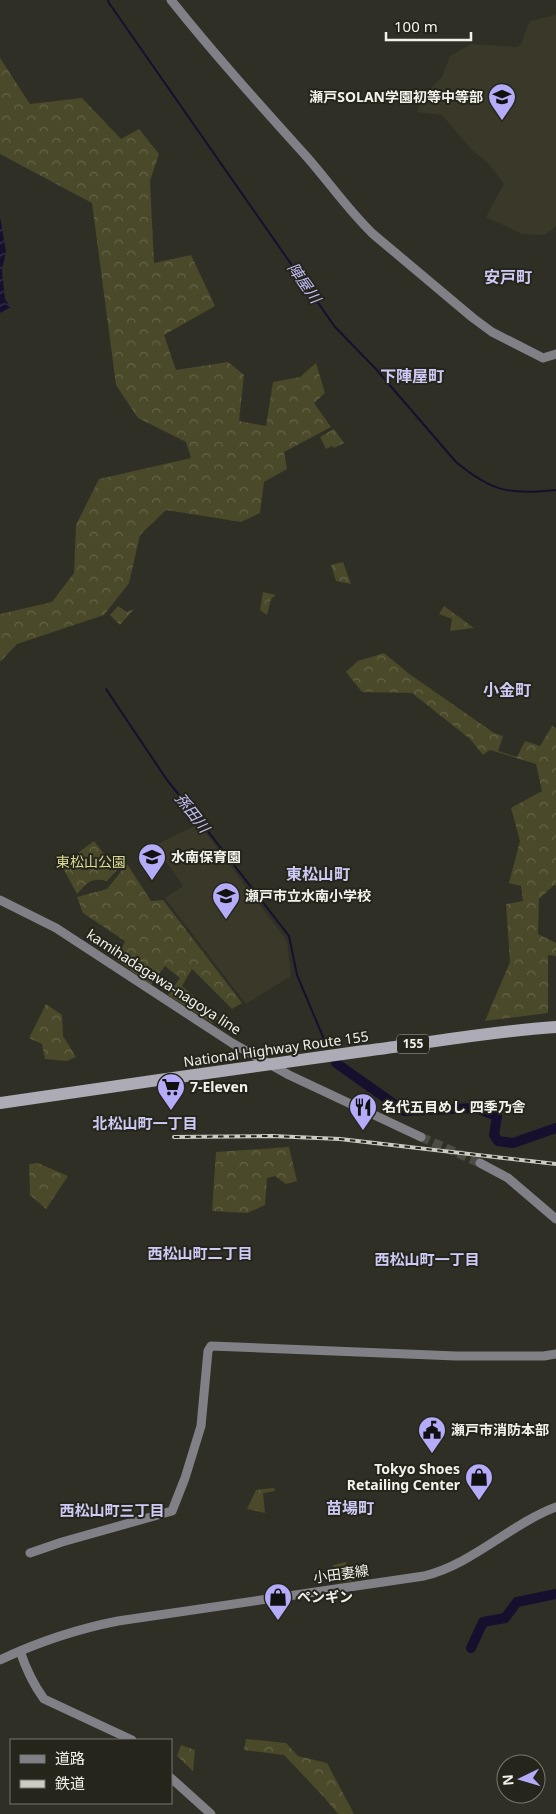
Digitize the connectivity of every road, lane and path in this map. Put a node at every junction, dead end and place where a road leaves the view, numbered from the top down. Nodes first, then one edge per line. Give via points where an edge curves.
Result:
1 (171, 0) edge
2 (556, 354) edge
3 (0, 900) edge
4 (556, 1027) edge
5 (271, 1064) junction
6 (0, 1103) edge
7 (422, 1137) tunnel mouth
8 (480, 1163) tunnel mouth
9 (556, 1219) edge
10 (556, 1354) edge
11 (556, 1507) edge
12 (30, 1553) dead end
13 (20, 1651) junction
14 (0, 1660) edge
15 (130, 1739) edge
16 (172, 1779) edge
17 (211, 1814) edge

1 - 2 street via 368,230 492,332 543,358
3 - 5 street, kamihadagawa-nagoya line via 56,928 232,1043
4 - 5 highway, National Highway Route 155 / 155
5 - 6 highway, National Highway Route 155 / 155
5 - 7 street, kamihadagawa-nagoya line
8 - 9 street via 508,1178
10 - 12 street via 456,1356 211,1346 201,1426 172,1511
11 - 13 street, 小田妻線 via 438,1572 118,1621 83,1628
13 - 14 street, 小田妻線
13 - 15 street via 26,1670 44,1698
16 - 17 street

